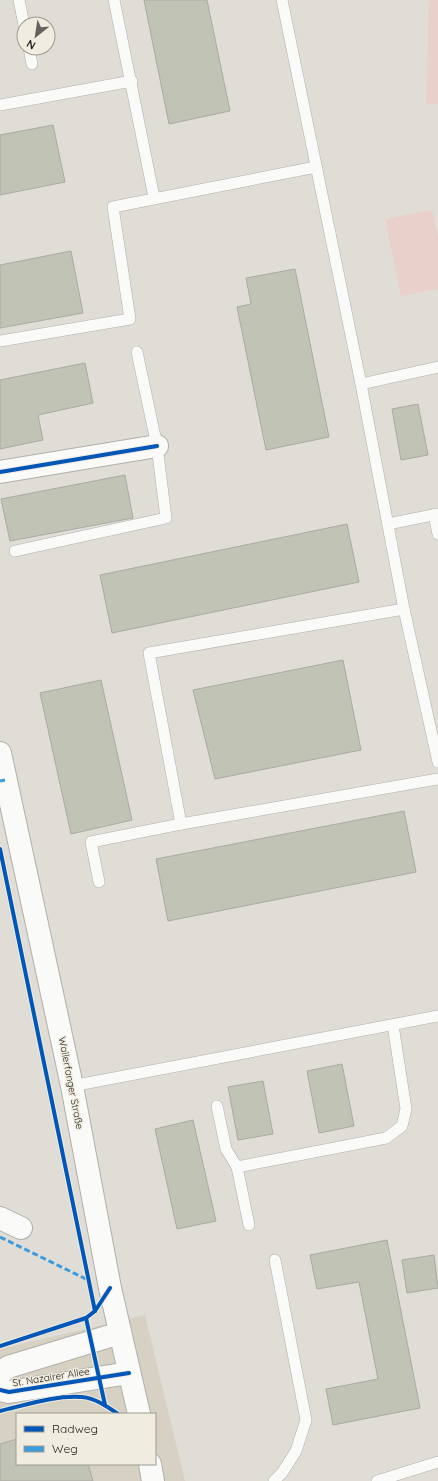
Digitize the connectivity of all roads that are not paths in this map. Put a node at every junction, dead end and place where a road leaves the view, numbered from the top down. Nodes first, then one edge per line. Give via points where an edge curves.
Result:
1 (19, 0) edge
2 (114, 0) edge
3 (282, 0) edge
4 (22, 16) edge
5 (30, 56) edge
6 (32, 64) dead end
7 (132, 81) junction
8 (0, 105) edge
9 (316, 167) junction
10 (154, 197) junction
11 (0, 341) edge
12 (137, 352) dead end
13 (438, 368) edge
14 (361, 384) junction
15 (157, 446) junction
16 (0, 472) edge
17 (436, 514) edge
18 (388, 524) junction
19 (438, 534) edge
20 (15, 551) dead end
21 (404, 609) junction
22 (0, 753) edge
23 (438, 762) edge
24 (438, 779) edge
25 (0, 785) edge
26 (181, 824) junction
27 (99, 882) dead end
28 (43, 952) junction
29 (438, 1016) edge
30 (393, 1025) junction
31 (72, 1086) junction
32 (217, 1106) dead end
33 (237, 1167) junction
34 (0, 1218) edge
35 (249, 1225) dead end
36 (21, 1228) dead end
37 (274, 1260) dead end
38 (120, 1333) junction
39 (129, 1373) junction
40 (0, 1374) edge
41 (0, 1390) edge
42 (139, 1413) edge
43 (438, 1462) edge
44 (150, 1465) edge
45 (153, 1481) edge
46 (274, 1481) edge
47 (377, 1481) edge

1 - 4 lane
2 - 7 lane
3 - 9 lane
5 - 6 lane
7 - 8 lane
7 - 10 lane
9 - 10 lane
9 - 14 lane
10 - 11 lane via 113,207 130,319
12 - 15 lane
13 - 14 lane
14 - 18 lane
15 - 16 main road
15 - 20 lane via 166,518
17 - 18 lane
17 - 19 lane
18 - 21 lane
21 - 23 lane
21 - 26 lane via 149,653
22 - 28 main road, Wallerfanger Straße
24 - 26 lane
25 - 28 lane via 35,944
26 - 27 lane via 90,842
28 - 31 main road, Wallerfanger Straße
29 - 30 lane
30 - 31 lane
30 - 33 lane via 406,1109 402,1126 386,1138
31 - 38 main road, Wallerfanger Straße
32 - 33 lane via 226,1149
33 - 35 lane
34 - 36 main road
37 - 46 lane via 306,1420 296,1452
38 - 39 main road, Wallerfanger Straße
38 - 40 main road, St. Nazairer Allee via 8,1368
39 - 41 main road, St. Nazairer Allee via 9,1392
39 - 42 main road, Wallerfanger Straße
43 - 47 lane
44 - 45 main road

